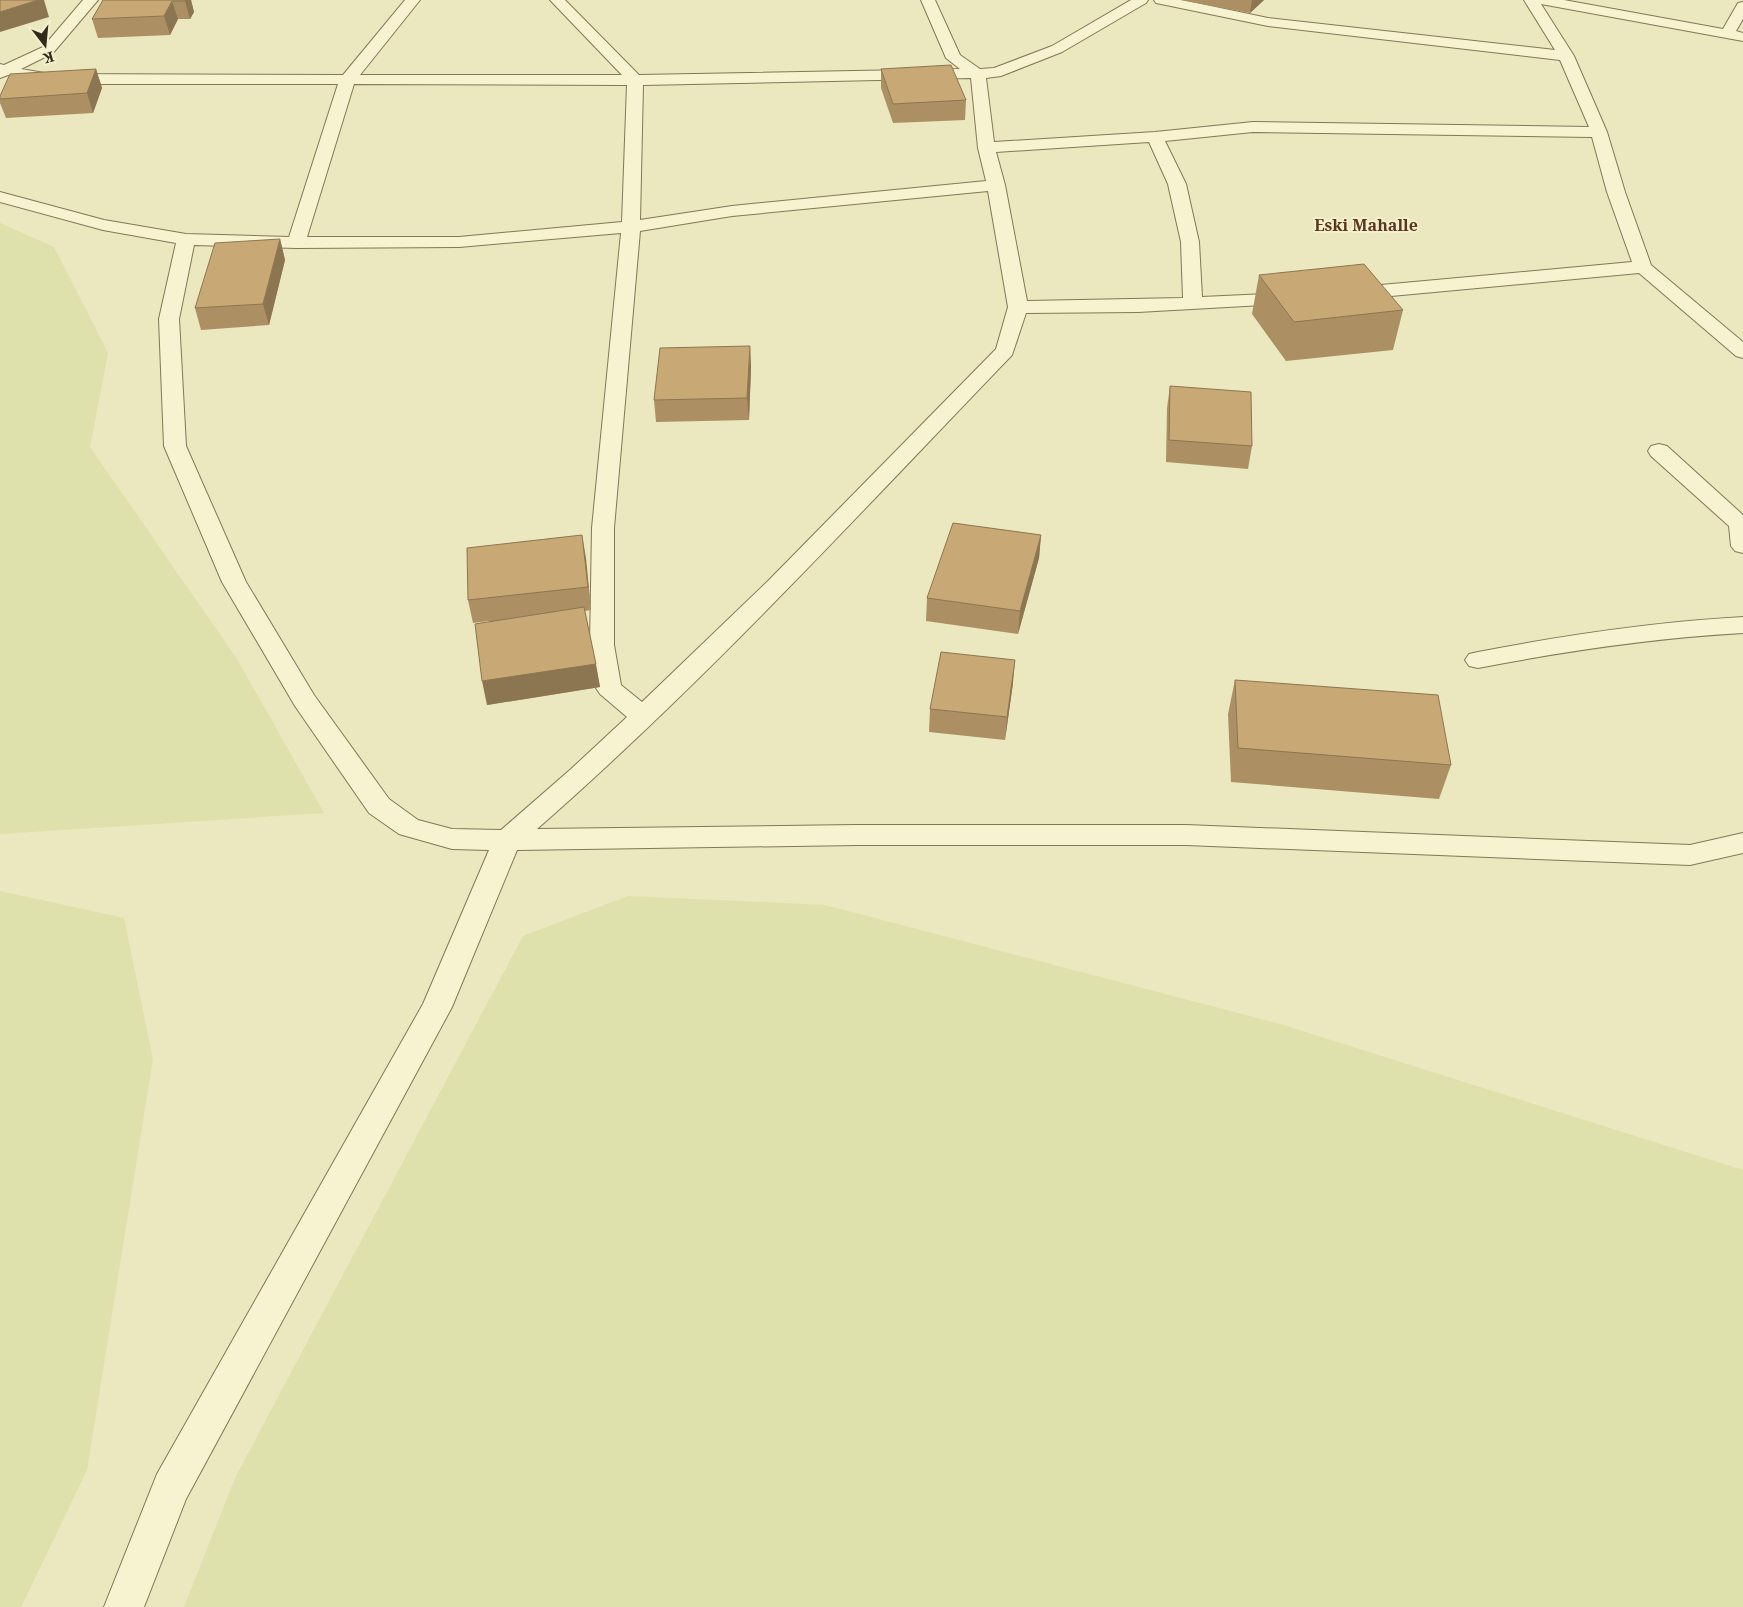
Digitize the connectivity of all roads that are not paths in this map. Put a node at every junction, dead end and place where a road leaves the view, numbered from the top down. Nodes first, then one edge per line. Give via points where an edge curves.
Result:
1 (91, 0) edge
2 (413, 0) edge
3 (557, 0) edge
4 (928, 0) edge
5 (1141, 0) edge
6 (1162, 0) edge
7 (1531, 0) edge
8 (1540, 0) edge
9 (1743, 6) edge
10 (1727, 34) junction
11 (1743, 37) edge
12 (1566, 56) junction
13 (1, 71) edge
14 (978, 74) junction
15 (348, 79) junction
16 (635, 80) junction
17 (1599, 132) junction
18 (1155, 137) junction
19 (986, 148) junction
20 (996, 185) junction
21 (0, 197) edge
22 (632, 227) junction
23 (186, 239) junction
24 (296, 243) junction
25 (1643, 266) junction
26 (1328, 296) edge
27 (1308, 298) edge
28 (1193, 304) junction
29 (1018, 307) junction
30 (1739, 346) edge
31 (1659, 450) dead end
32 (1742, 531) edge
33 (1743, 625) edge
34 (1478, 660) dead end
35 (643, 717) junction
36 (507, 840) junction
37 (1743, 844) edge
38 (124, 1607) edge

1 - 13 street via 48,50
2 - 15 street
3 - 16 street
4 - 14 street via 954,58
5 - 14 street via 1057,49 996,73
6 - 12 street via 1268,22
7 - 12 street
8 - 10 street
9 - 10 street
10 - 11 street
12 - 17 street
13 - 15 street via 50,80
14 - 16 street
14 - 19 street
15 - 16 street
15 - 24 street
16 - 22 street
17 - 18 street via 1253,127
17 - 25 street via 1616,192
18 - 19 street
18 - 28 street via 1177,184 1190,242
19 - 20 street
20 - 22 street via 732,211
20 - 29 street
21 - 23 street via 103,224
22 - 24 street via 459,242
22 - 35 street via 603,528 602,645 609,688
23 - 24 street
23 - 36 street via 169,319 175,446 234,582 304,700 379,806 409,827 452,839
25 - 26 street
25 - 30 street
27 - 28 street
28 - 29 street
29 - 35 street via 1005,351
31 - 32 street
33 - 34 street via 1603,638
35 - 36 street
36 - 37 street via 1186,835 1690,855
36 - 38 street via 437,1007 171,1488

